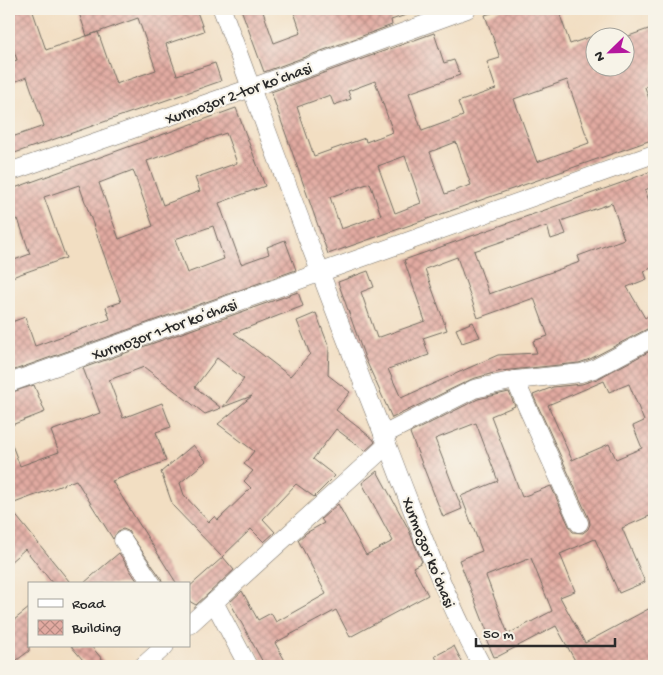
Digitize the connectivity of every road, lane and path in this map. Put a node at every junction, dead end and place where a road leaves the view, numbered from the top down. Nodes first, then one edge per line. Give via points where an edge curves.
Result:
1 (222, 9) edge
2 (466, 9) edge
3 (251, 88) junction
4 (654, 154) edge
5 (9, 172) edge
6 (319, 272) junction
7 (654, 337) edge
8 (515, 380) junction
9 (9, 383) edge
10 (385, 440) junction
11 (579, 523) dead end
12 (123, 540) dead end
13 (151, 582) edge
14 (214, 602) junction
15 (193, 616) edge
16 (163, 648) edge
17 (143, 666) edge
18 (248, 666) edge
19 (482, 666) edge

1 - 3 street, Xurmozor koʻchasi
2 - 3 street, Xurmozor 2-tor koʻchasi
3 - 5 street, Xurmozor 2-tor koʻchasi
3 - 6 street, Xurmozor koʻchasi
4 - 6 street, Xurmozor 1-tor koʻchasi
6 - 9 street, Xurmozor 1-tor koʻchasi
6 - 10 street, Xurmozor koʻchasi
7 - 8 street via 594,369
8 - 10 street via 468,392
8 - 11 street
10 - 14 street
10 - 19 street, Xurmozor koʻchasi via 460,625
12 - 13 street
14 - 15 street
14 - 18 street
16 - 17 street

